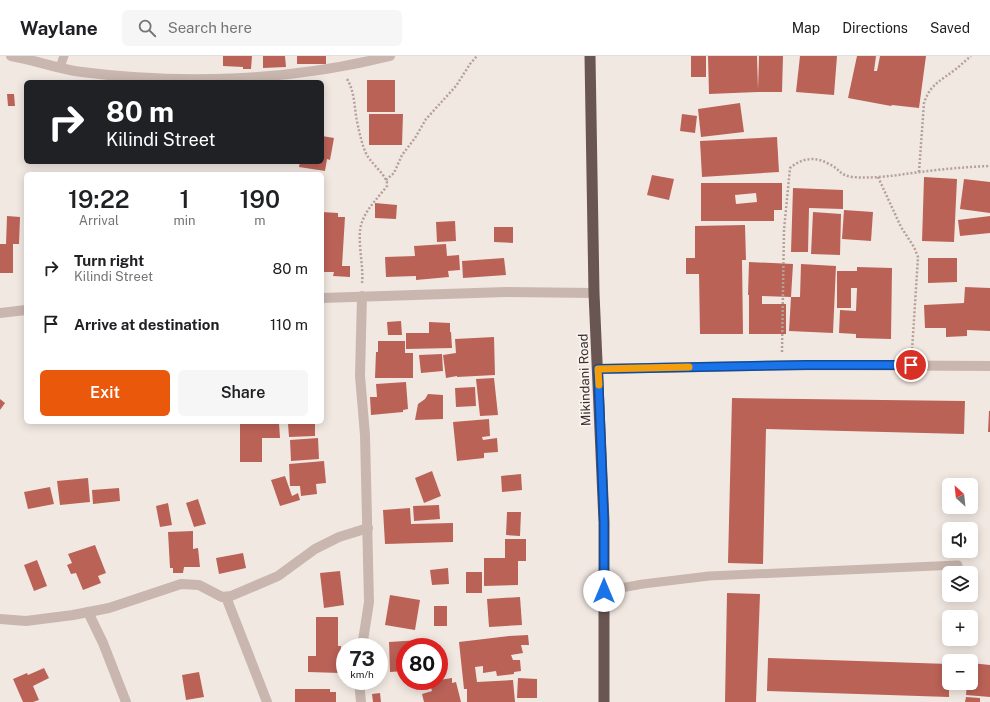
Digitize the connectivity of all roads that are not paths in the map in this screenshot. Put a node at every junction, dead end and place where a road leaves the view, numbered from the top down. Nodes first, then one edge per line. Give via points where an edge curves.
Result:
1 (11, 56) edge
2 (64, 56) edge
3 (390, 56) edge
4 (590, 56) edge
5 (60, 67) junction
6 (594, 293) junction
7 (361, 297) junction
8 (324, 298) edge
9 (24, 310) edge
10 (0, 313) edge
11 (990, 366) edge
12 (598, 369) junction
13 (368, 528) junction
14 (958, 565) dead end
15 (604, 591) junction
16 (226, 597) junction
17 (88, 612) junction
18 (0, 619) edge
19 (363, 638) edge
20 (360, 690) edge
21 (126, 702) edge
22 (267, 702) edge
23 (361, 702) edge
24 (604, 702) edge

1 - 5 street
2 - 5 lane
3 - 5 street via 362,63 273,76 188,79 138,78 80,72
4 - 6 highway, Mikindani Road
6 - 7 street via 498,292
6 - 12 highway, Mikindani Road
7 - 8 street
7 - 13 street via 360,376
9 - 10 street
11 - 12 street via 782,365
12 - 15 highway, Mikindani Road
13 - 16 street via 339,537 315,549 278,576
13 - 19 street via 369,602
14 - 15 lane via 709,576
15 - 24 highway, Mikindani Road
16 - 17 street via 199,585 180,584 109,608
16 - 22 street
17 - 18 street via 26,620
17 - 21 street
20 - 23 street

